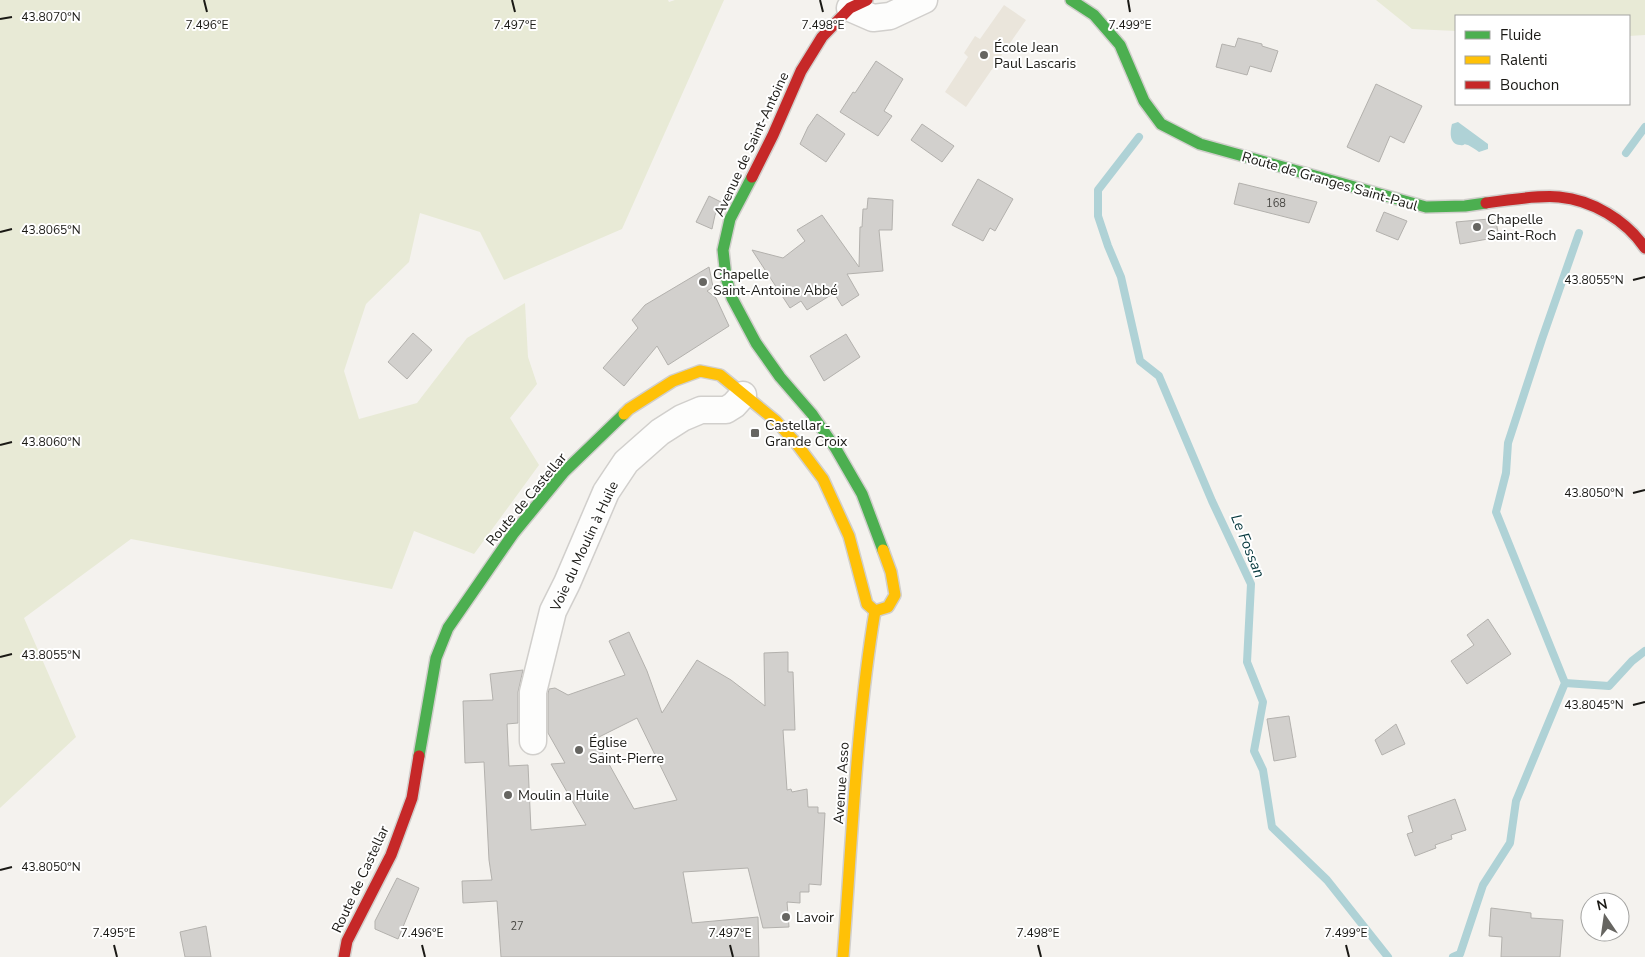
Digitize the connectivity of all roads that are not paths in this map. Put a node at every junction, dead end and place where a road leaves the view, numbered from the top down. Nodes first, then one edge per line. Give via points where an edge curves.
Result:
1 (924, 0) edge
2 (1071, 0) edge
3 (858, 4) edge
4 (1645, 248) edge
5 (743, 395) junction
6 (875, 611) junction
7 (533, 740) dead end
8 (344, 957) edge
9 (843, 957) edge

1 - 3 street via 890,16 873,18
2 - 4 street, Route de Granges Saint-Paul via 1094,15 1120,45 1144,101 1161,124 1200,144 1426,207 1558,198 1590,204 1618,220
3 - 6 street, Avenue de Saint-Antoine via 822,38 801,71 730,219 723,250 732,298 756,344 812,414 862,494 891,572 895,594 888,607
5 - 6 street, Route de Castellar via 776,421 823,479 849,536 867,604
5 - 7 street, Voie du Moulin à Huile via 726,410 701,410 660,432 626,462 606,492 553,611 533,692
5 - 8 street, Route de Castellar via 720,375 700,371 673,381 629,409 564,472 512,534 448,628 439,650 412,798 392,855 347,941
6 - 9 street, Avenue Asso via 860,735

